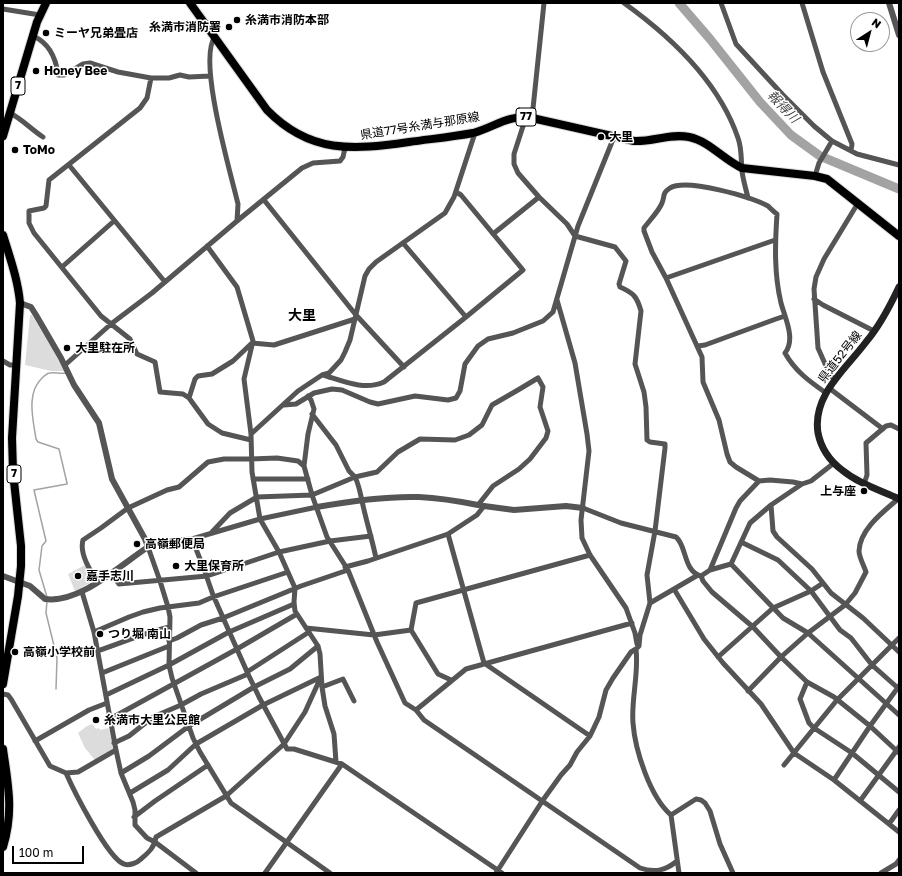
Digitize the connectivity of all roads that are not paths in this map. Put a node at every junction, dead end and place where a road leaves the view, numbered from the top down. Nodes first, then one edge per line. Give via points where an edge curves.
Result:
1 (46, 3) edge
2 (190, 3) edge
3 (544, 3) edge
4 (624, 3) edge
5 (721, 3) edge
6 (802, 3) edge
7 (890, 3) edge
8 (3, 9) edge
9 (40, 15) junction
10 (899, 35) edge
11 (33, 36) junction
12 (214, 37) junction
13 (210, 76) junction
14 (150, 78) junction
15 (10, 113) junction
16 (529, 117) junction
17 (473, 133) junction
18 (3, 136) edge
19 (44, 137) dead end
20 (614, 137) junction
21 (831, 142) junction
22 (345, 148) junction
23 (851, 151) junction
24 (69, 165) junction
25 (899, 165) edge
26 (742, 168) junction
27 (815, 176) junction
28 (456, 192) junction
29 (539, 197) junction
30 (748, 198) junction
31 (264, 200) junction
32 (858, 203) junction
33 (114, 221) junction
34 (237, 221) junction
35 (493, 234) junction
36 (3, 235) edge
37 (575, 236) junction
38 (899, 236) edge
39 (775, 240) junction
40 (403, 243) junction
41 (207, 246) junction
42 (62, 267) junction
43 (666, 278) junction
44 (164, 282) junction
45 (899, 287) edge
46 (814, 299) junction
47 (557, 300) junction
48 (20, 303) junction
49 (785, 316) junction
50 (356, 317) junction
51 (466, 317) junction
52 (111, 324) junction
53 (874, 331) junction
54 (252, 343) junction
55 (698, 346) junction
56 (3, 361) edge
57 (17, 365) junction
58 (65, 365) junction
59 (404, 367) junction
60 (322, 375) junction
61 (835, 380) junction
62 (828, 390) junction
63 (308, 396) junction
64 (189, 398) junction
65 (284, 405) junction
66 (312, 414) junction
67 (883, 428) junction
68 (899, 429) edge
69 (251, 437) junction
70 (251, 460) junction
71 (834, 463) junction
72 (304, 466) junction
73 (355, 477) junction
74 (253, 479) junction
75 (308, 479) junction
76 (759, 481) junction
77 (802, 484) junction
78 (864, 484) junction
79 (312, 495) junction
80 (257, 497) junction
81 (898, 499) edge
82 (361, 500) junction
83 (481, 505) junction
84 (771, 505) junction
85 (317, 507) junction
86 (128, 508) junction
87 (583, 508) junction
88 (260, 519) junction
89 (656, 531) junction
90 (210, 534) junction
91 (448, 534) junction
92 (371, 536) junction
93 (192, 539) junction
94 (330, 541) junction
95 (741, 542) junction
96 (148, 547) junction
97 (279, 552) junction
98 (590, 555) junction
99 (376, 558) junction
100 (731, 564) junction
101 (346, 568) junction
102 (710, 570) junction
103 (288, 572) junction
104 (111, 573) junction
105 (700, 575) junction
106 (3, 576) edge
107 (207, 576) junction
108 (160, 581) junction
109 (20, 582) junction
110 (98, 582) junction
111 (823, 583) junction
112 (295, 588) junction
113 (674, 589) junction
114 (464, 591) junction
115 (811, 591) junction
116 (82, 592) junction
117 (214, 597) junction
118 (294, 604) junction
119 (650, 604) junction
120 (845, 605) junction
121 (168, 607) junction
122 (773, 608) junction
123 (297, 614) junction
124 (830, 616) junction
125 (223, 618) junction
126 (632, 623) junction
127 (169, 627) junction
128 (753, 627) junction
129 (307, 630) junction
130 (411, 630) junction
131 (94, 632) junction
132 (229, 632) junction
133 (808, 633) junction
134 (374, 635) junction
135 (899, 638) edge
136 (169, 644) junction
137 (318, 646) junction
138 (892, 646) junction
139 (638, 648) junction
140 (237, 649) junction
141 (97, 651) junction
142 (899, 652) edge
143 (718, 657) junction
144 (781, 657) junction
145 (484, 663) junction
146 (169, 665) junction
147 (872, 665) junction
148 (102, 673) junction
149 (247, 673) junction
150 (321, 677) junction
151 (858, 678) junction
152 (451, 680) junction
153 (807, 682) junction
154 (173, 683) junction
155 (3, 684) edge
156 (254, 687) junction
157 (322, 687) junction
158 (899, 688) edge
159 (748, 691) junction
160 (3, 694) edge
161 (106, 695) junction
162 (837, 700) junction
163 (354, 701) dead end
164 (107, 703) junction
165 (886, 704) junction
166 (263, 705) junction
167 (181, 706) junction
168 (416, 710) junction
169 (899, 715) edge
170 (110, 719) junction
171 (188, 726) junction
172 (870, 726) junction
173 (814, 728) junction
174 (590, 736) junction
175 (35, 741) junction
176 (114, 743) junction
177 (196, 744) junction
178 (284, 744) junction
179 (3, 749) edge
180 (116, 750) junction
181 (898, 750) edge
182 (794, 753) junction
183 (852, 753) junction
184 (336, 762) junction
185 (208, 764) junction
186 (342, 764) junction
187 (784, 764) dead end
188 (66, 772) junction
189 (121, 773) junction
190 (878, 775) junction
191 (834, 780) junction
192 (899, 792) edge
193 (130, 793) junction
194 (226, 796) junction
195 (543, 800) junction
196 (860, 801) junction
197 (899, 810) edge
198 (671, 815) junction
199 (134, 817) junction
200 (889, 824) junction
201 (899, 832) edge
202 (155, 842) junction
203 (287, 842) junction
204 (3, 848) edge
205 (899, 860) edge
206 (677, 861) junction
207 (498, 872) edge
208 (196, 873) edge
209 (265, 873) edge
210 (330, 873) edge
211 (679, 873) edge
212 (733, 873) edge
213 (881, 873) edge

1 - 9 main road, 7
2 - 12 main road, 県道77号糸満与那原線 / 77
3 - 16 street
4 - 26 street via 673,43 713,91 738,138
5 - 21 street via 736,44
6 - 23 street via 824,72 852,144
7 - 10 street
8 - 9 street
9 - 11 main road, 7
11 - 14 street via 43,41 48,48 57,66 58,75 64,75 83,64 90,63
11 - 15 main road, 7
12 - 13 street via 210,51
12 - 22 main road, 県道77号糸満与那原線 / 77 via 262,104 279,122 307,138
13 - 14 street
13 - 34 street via 238,204
14 - 24 street via 147,98 140,108
15 - 18 main road, 7
15 - 19 street
16 - 17 main road, 県道77号糸満与那原線 / 77 via 508,119
16 - 20 main road, 県道77号糸満与那原線 / 77
16 - 29 street via 514,154 514,164 518,173
17 - 22 main road, 県道77号糸満与那原線 / 77 via 372,148
17 - 28 street
20 - 26 main road, 県道77号糸満与那原線 / 77 via 642,142 678,136 688,137 704,143
20 - 37 street
21 - 23 street
21 - 27 street
22 - 31 street via 340,161 307,165
23 - 25 street
24 - 33 street
24 - 42 street via 49,180 46,206 29,211 28,214 31,230
26 - 27 main road, 県道77号糸満与那原線 / 77
26 - 30 street
27 - 32 main road, 県道77号糸満与那原線 / 77 via 832,182
28 - 35 street
28 - 40 street via 445,213
29 - 35 street
29 - 37 street via 567,224
30 - 39 street via 769,207 777,214
30 - 43 street via 705,187 680,185 669,188 663,195 662,203 644,228
31 - 34 street
31 - 50 street
32 - 38 main road, 県道77号糸満与那原線 / 77
32 - 46 street via 824,259 816,277
33 - 42 street
33 - 44 street
34 - 41 street
35 - 51 street via 523,270
36 - 48 main road, 7 via 18,285
37 - 47 street
37 - 89 street via 615,247 626,261 620,287 634,295 641,311 635,364 644,392 647,440 665,444
39 - 43 street
39 - 49 street via 778,290
40 - 50 street via 369,269 361,290
40 - 51 street
41 - 44 street
41 - 54 street via 237,287
42 - 52 street via 101,316
43 - 55 street
44 - 52 street
45 - 53 main road, 県道52号線
46 - 53 street
46 - 61 street via 818,348 830,375
47 - 63 street via 553,312 543,321 488,340 478,346 465,364 460,391 453,400 415,396 378,404 337,389 314,392
47 - 87 street via 575,363 588,434 589,451
48 - 57 main road, 7
48 - 58 street via 34,311
49 - 55 street
49 - 62 street via 789,344 785,353 804,377
50 - 54 street via 274,345
50 - 59 street
50 - 60 street via 344,356 329,373
51 - 59 street
52 - 58 street
52 - 64 street via 130,339 137,354 155,362 160,392 183,394
53 - 61 main road, 県道52号線
54 - 64 street via 212,374 198,376
54 - 69 street via 244,379
55 - 76 street via 702,357 703,382 719,420 730,462
56 - 57 street
57 - 109 main road, 7 via 12,438 21,546
58 - 86 street via 74,385 98,423 112,479
59 - 60 street via 375,386 353,384
60 - 65 street
61 - 62 main road, 県道52号線
62 - 67 street
62 - 71 main road, 県道52号線 via 819,410 818,430 820,443
63 - 65 street via 296,404
63 - 66 street via 314,409
64 - 69 street via 208,424 222,433
65 - 69 street
66 - 72 street
66 - 73 street via 336,445 349,471
67 - 68 street via 891,425
67 - 78 street via 866,444
69 - 70 street
70 - 72 street via 288,459 298,461
70 - 74 street
70 - 86 street via 224,459 208,462 178,487
71 - 77 street via 811,481
71 - 78 main road, 県道52号線
72 - 75 street
73 - 79 street
73 - 82 street
73 - 83 street via 377,472 398,452 420,439 455,440 468,435 482,425 492,405 538,378 542,387 540,407 548,431 546,438 519,469 493,486
74 - 75 street
74 - 80 street
75 - 79 street
76 - 77 street
76 - 102 street via 736,508
77 - 84 street
78 - 81 main road, 県道52号線
79 - 80 street
79 - 85 street
80 - 88 street
80 - 90 street via 230,513
81 - 120 street via 864,532 859,551 866,572
82 - 83 street via 420,497
82 - 85 street
82 - 92 street
83 - 87 street via 514,510 566,506
83 - 91 street via 477,515
84 - 95 street via 750,523
84 - 111 street via 775,534
85 - 88 street
85 - 94 street
86 - 96 street
86 - 110 street via 82,541 86,562
87 - 89 street via 621,523
87 - 98 street via 582,538
88 - 90 street
88 - 97 street
89 - 105 street via 680,540 686,561
89 - 119 street via 647,575
90 - 93 street
91 - 99 street
91 - 114 street
92 - 94 street
92 - 99 street
93 - 96 street via 164,541
93 - 107 street
94 - 97 street
94 - 101 street
95 - 100 street
95 - 115 street via 778,560
96 - 104 street
96 - 108 street
97 - 103 street
97 - 107 street
98 - 114 street
98 - 126 street via 622,601
99 - 101 street
100 - 102 street
100 - 122 street
101 - 112 street
101 - 134 street
102 - 105 street
103 - 112 street
103 - 117 street
104 - 108 street via 119,584
104 - 110 street
105 - 113 street
105 - 128 street via 712,592
106 - 109 street
107 - 108 street
107 - 117 street
108 - 121 street
109 - 116 street via 30,586 45,600
109 - 155 main road, 7
110 - 116 street
111 - 115 street
111 - 120 street
112 - 118 street
112 - 125 street
113 - 119 street
113 - 143 street
114 - 130 street via 416,603
114 - 145 street
115 - 122 street
115 - 124 street
116 - 131 street
117 - 121 street via 199,603
117 - 125 street
118 - 123 street
118 - 132 street
119 - 139 street
120 - 124 street
120 - 138 street
121 - 127 street
121 - 131 street via 136,614
122 - 128 street
122 - 133 street via 783,618
123 - 129 street
123 - 140 street
124 - 133 street
124 - 147 street
125 - 132 street
125 - 136 street via 202,625
126 - 139 street
126 - 145 street
127 - 136 street
127 - 141 street
128 - 143 street
128 - 144 street
129 - 134 street
129 - 137 street
129 - 149 street
130 - 134 street
130 - 152 street via 438,674
131 - 141 street
132 - 140 street
132 - 146 street
133 - 144 street
133 - 151 street
134 - 168 street via 405,703
135 - 138 street
136 - 146 street
136 - 148 street
137 - 150 street
137 - 156 street via 290,669
138 - 142 street
138 - 147 street
139 - 174 street via 631,652 612,678
139 - 198 street via 633,723 638,750 649,781 665,810
140 - 149 street
140 - 154 street
141 - 148 street
143 - 159 street
144 - 153 street
144 - 159 street
145 - 152 street via 466,669
145 - 174 street
146 - 154 street
146 - 161 street
147 - 151 street
147 - 158 street
148 - 161 street
149 - 156 street
149 - 167 street
150 - 157 street
150 - 166 street
150 - 178 street via 305,712
151 - 162 street
151 - 165 street
152 - 168 street
153 - 162 street
153 - 173 street via 800,699 809,723
154 - 167 street
154 - 170 street
156 - 166 street
156 - 171 street
157 - 163 street via 343,679
157 - 184 street via 334,734
158 - 165 street
159 - 182 street
160 - 175 street via 12,699
161 - 164 street
162 - 172 street
162 - 173 street
164 - 170 street
164 - 175 street via 89,710
165 - 169 street
165 - 172 street
166 - 177 street
166 - 178 street
167 - 171 street
167 - 176 street via 153,717 129,736
168 - 195 street via 424,720
170 - 176 street
171 - 177 street
171 - 189 street via 149,756
172 - 181 street
172 - 183 street
173 - 182 street
173 - 183 street
174 - 195 street
175 - 188 street via 50,766
176 - 180 street
177 - 185 street
177 - 193 street via 168,770
178 - 184 street via 287,749
178 - 194 street
179 - 204 main road via 10,802 9,826
180 - 188 street via 78,772
180 - 189 street
181 - 190 street
182 - 187 street
182 - 191 street
183 - 190 street
183 - 191 street
184 - 186 street
185 - 194 street
185 - 199 street
186 - 203 street
186 - 207 street
188 - 202 street via 83,808 120,862 132,864 138,861 154,848
189 - 193 street
190 - 192 street
190 - 196 street
191 - 196 street
193 - 199 street via 135,810
194 - 202 street via 156,837
194 - 203 street via 231,803
195 - 206 street via 640,868 651,872
195 - 207 street
196 - 200 street
197 - 200 street
198 - 206 street
198 - 212 street via 696,799 705,803
199 - 202 street via 139,830
200 - 201 street
202 - 208 street
203 - 209 street
203 - 210 street
205 - 213 street
206 - 211 street

